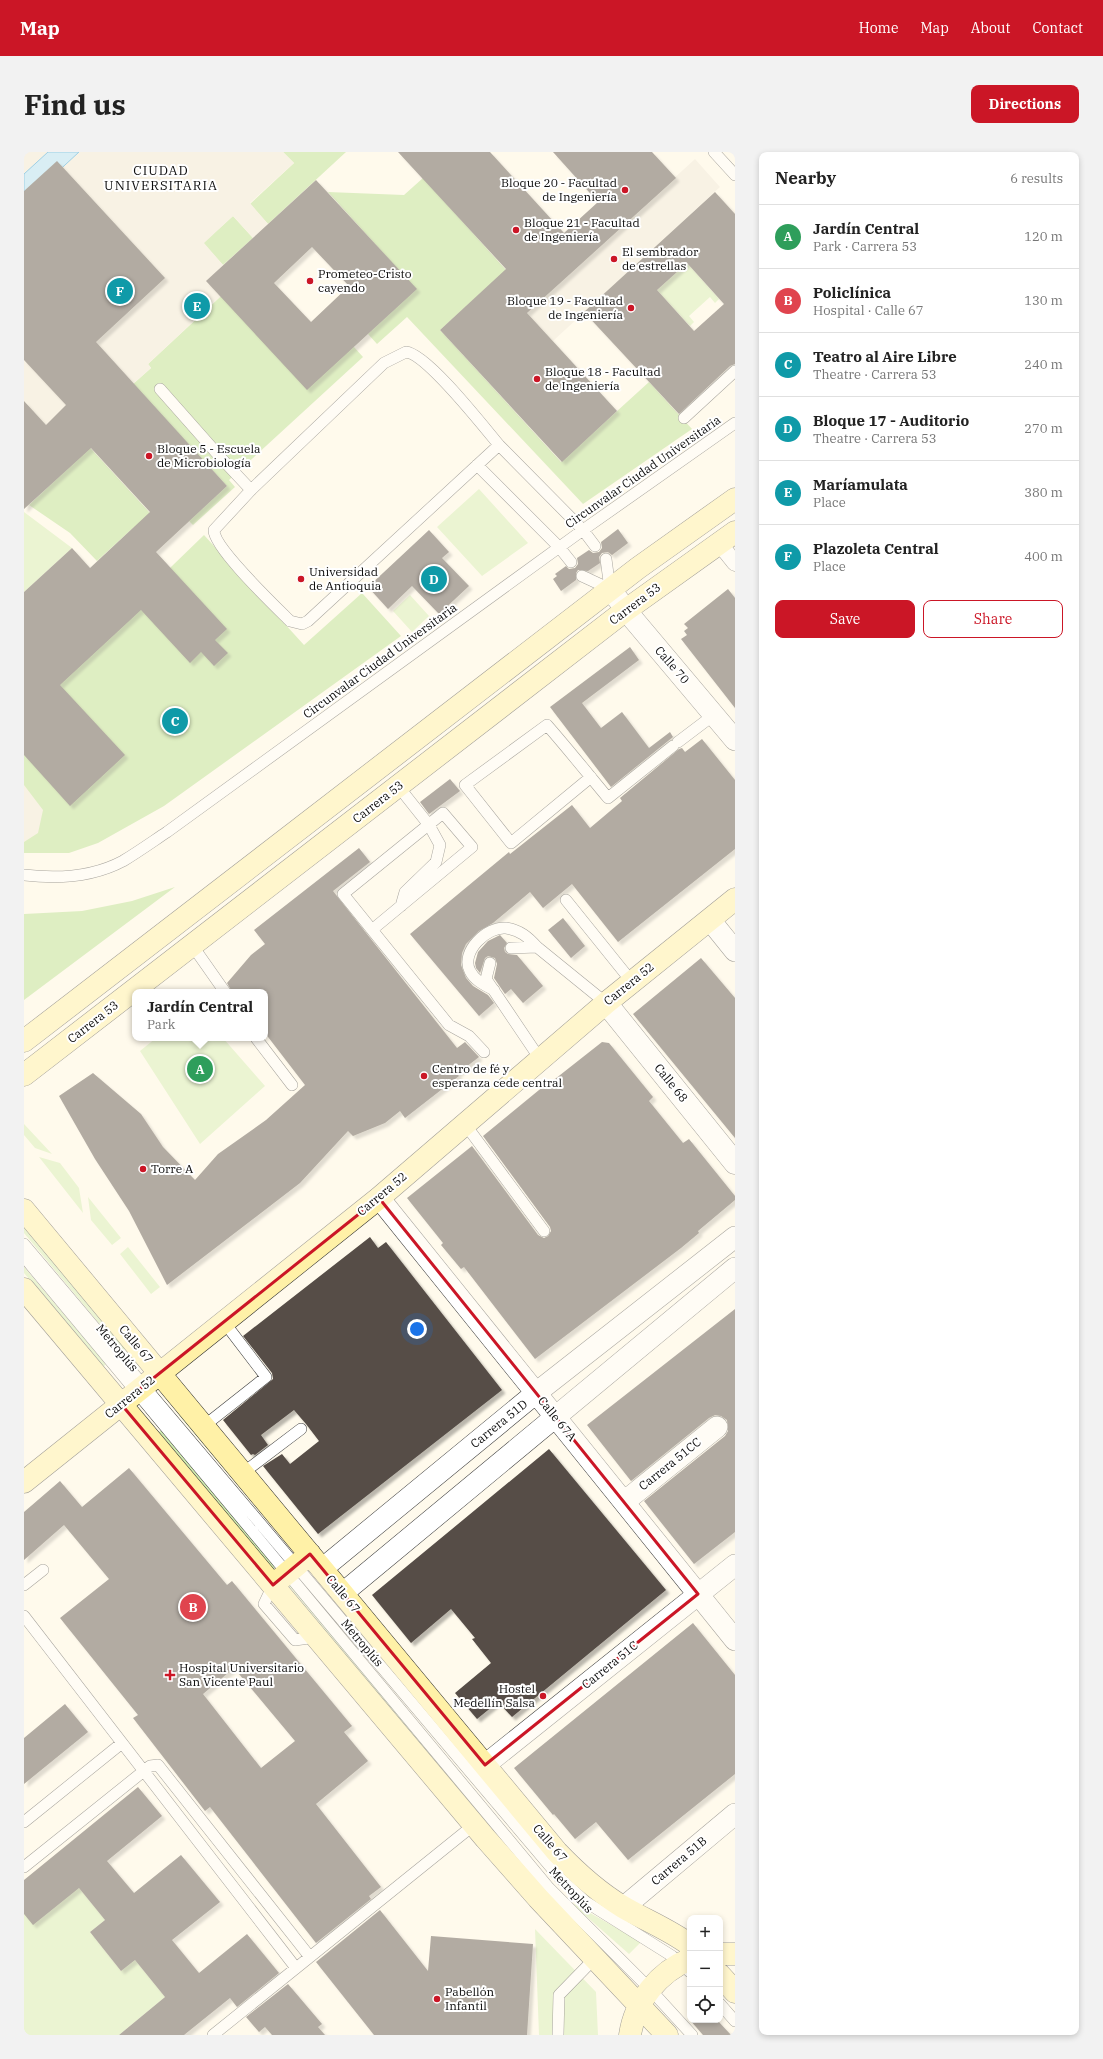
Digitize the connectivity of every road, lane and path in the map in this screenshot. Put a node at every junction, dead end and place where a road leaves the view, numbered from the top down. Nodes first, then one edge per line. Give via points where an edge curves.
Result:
1 (714, 152) edge
2 (735, 175) edge
3 (735, 371) edge
4 (160, 389) dead end
5 (684, 418) dead end
6 (735, 423) edge
7 (499, 445) junction
8 (477, 465) junction
9 (251, 490) junction
10 (735, 499) edge
11 (583, 530) junction
12 (727, 538) edge
13 (595, 546) dead end
14 (559, 547) junction
15 (606, 559) dead end
16 (571, 562) dead end
17 (735, 563) edge
18 (582, 576) dead end
19 (610, 589) junction
20 (626, 610) junction
21 (715, 714) junction
22 (735, 740) edge
23 (591, 777) junction
24 (398, 786) junction
25 (429, 825) junction
26 (24, 875) edge
27 (735, 899) edge
28 (566, 900) dead end
29 (401, 906) junction
30 (710, 920) junction
31 (373, 930) junction
32 (192, 945) junction
33 (537, 946) junction
34 (511, 948) dead end
35 (735, 951) edge
36 (490, 963) dead end
37 (632, 982) junction
38 (135, 989) edge
39 (223, 989) edge
40 (494, 990) junction
41 (132, 991) edge
42 (606, 1003) junction
43 (24, 1041) edge
44 (258, 1041) edge
45 (484, 1052) dead end
46 (540, 1060) junction
47 (24, 1075) edge
48 (292, 1085) dead end
49 (464, 1124) junction
50 (735, 1163) edge
51 (379, 1198) junction
52 (24, 1210) edge
53 (544, 1231) dead end
54 (735, 1237) edge
55 (24, 1244) edge
56 (24, 1257) edge
57 (735, 1268) edge
58 (24, 1289) edge
59 (224, 1322) junction
60 (140, 1389) junction
61 (536, 1393) junction
62 (555, 1417) junction
63 (204, 1426) junction
64 (717, 1427) dead end
65 (301, 1429) dead end
66 (243, 1473) junction
67 (24, 1482) edge
68 (624, 1502) junction
69 (735, 1565) edge
70 (297, 1569) junction
71 (43, 1570) dead end
72 (24, 1585) edge
73 (343, 1593) junction
74 (698, 1594) junction
75 (24, 1616) edge
76 (735, 1640) edge
77 (122, 1743) junction
78 (485, 1765) junction
79 (144, 1771) junction
80 (735, 1814) edge
81 (24, 1822) edge
82 (474, 1824) junction
83 (24, 1868) edge
84 (624, 1907) junction
85 (723, 1954) edge
86 (735, 1954) edge
87 (310, 1956) junction
88 (595, 1958) junction
89 (687, 1958) edge
90 (687, 1960) edge
91 (687, 1961) edge
92 (296, 1968) junction
93 (723, 1978) edge
94 (735, 1992) edge
95 (644, 1997) junction
96 (723, 2007) edge
97 (735, 2021) edge
98 (213, 2035) edge
99 (558, 2035) edge
100 (630, 2035) edge
101 (667, 2035) edge
102 (692, 2035) edge

1 - 2 lane
3 - 5 lane
4 - 9 lane
6 - 11 lane, Circunvalar Ciudad Universitaria
7 - 8 lane
7 - 9 lane via 430,366 410,352 406,352 384,363
7 - 11 lane
8 - 9 lane via 302,624 290,621 228,556 214,535 217,527
8 - 14 lane
10 - 19 main road
11 - 13 lane
11 - 14 lane, Circunvalar Ciudad Universitaria
12 - 17 street
12 - 20 main road, Carrera 53
14 - 16 lane
14 - 26 lane, Circunvalar Ciudad Universitaria via 167,832 121,862 86,874 48,878
15 - 19 lane
18 - 19 lane
19 - 20 street, Calle 70
19 - 43 main road
20 - 21 street, Calle 70
20 - 24 main road, Carrera 53
21 - 22 street, Calle 70
21 - 23 lane via 608,798
23 - 23 lane via 547,724 465,785 511,843
24 - 25 lane
24 - 32 main road, Carrera 53
25 - 29 lane via 440,845 436,862 405,892
25 - 29 lane via 443,813 472,847
25 - 31 lane via 343,894
27 - 30 main road, Carrera 52
28 - 37 lane
29 - 31 lane
30 - 35 street
30 - 37 main road, Carrera 52
31 - 45 lane via 449,1025 469,1036
32 - 38 main road, Carrera 53
32 - 39 lane
33 - 34 lane
33 - 40 lane via 524,934 505,928 492,932 477,942 467,958 469,970 476,980
33 - 42 lane
36 - 40 lane via 486,979
37 - 42 main road, Carrera 52
40 - 46 lane
41 - 47 main road, Carrera 53
42 - 46 main road, Carrera 52
42 - 50 street, Calle 68
44 - 48 lane
46 - 49 main road, Carrera 52
49 - 51 main road, Carrera 52
49 - 53 lane
51 - 59 main road, Carrera 52
51 - 61 street, Calle 67A
52 - 60 main road, Calle 67
54 - 61 street, Carrera 51D
55 - 60 lane, Metroplús
56 - 60 lane, Metroplús
57 - 62 street
58 - 60 main road, Calle 67
59 - 60 main road, Carrera 52
59 - 63 lane via 266,1377
60 - 63 main road, Calle 67
60 - 67 main road, Carrera 52
60 - 70 main road, Calle 67
60 - 70 lane, Metroplús
61 - 62 street, Calle 67A
61 - 70 street, Carrera 51D
62 - 68 street, Calle 67A
62 - 73 street
63 - 66 main road, Calle 67
64 - 68 street, Carrera 51CC
65 - 66 lane
66 - 70 main road, Calle 67
68 - 74 street, Calle 67A
69 - 74 street, Carrera 51C
70 - 73 main road, Calle 67
70 - 82 main road, Calle 67 via 316,1637
70 - 90 lane, Metroplús via 570,1889 603,1914
70 - 95 lane, Metroplús via 549,1888
71 - 72 lane
73 - 78 main road, Calle 67
74 - 76 street, Calle 67A
74 - 78 street, Carrera 51C
75 - 77 lane
77 - 79 lane
77 - 81 lane
78 - 84 main road, Calle 67 via 571,1867 605,1896
79 - 83 lane
79 - 87 lane via 154,1764 162,1768
79 - 92 lane
80 - 84 street, Carrera 51B
82 - 87 lane
82 - 88 main road, Calle 67 via 538,1898
84 - 89 main road, Calle 67 via 675,1935
85 - 86 main road
87 - 92 lane
88 - 95 main road, Calle 67
88 - 99 lane via 559,1995
91 - 95 main road via 662,1976
92 - 98 lane
93 - 94 main road
95 - 100 main road
95 - 101 main road, Calle 67
95 - 102 lane, Metroplús
96 - 97 lane

